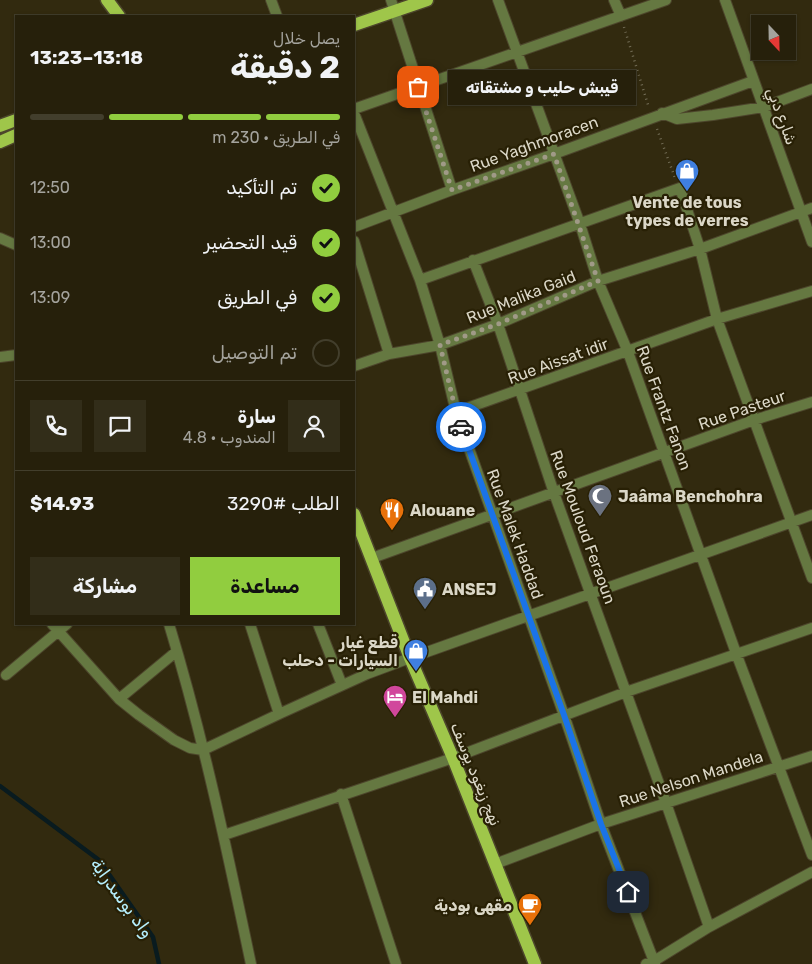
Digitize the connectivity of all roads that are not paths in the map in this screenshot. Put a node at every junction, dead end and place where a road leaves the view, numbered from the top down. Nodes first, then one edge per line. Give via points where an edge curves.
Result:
1 (107, 0) edge
2 (271, 0) edge
3 (427, 0) edge
4 (498, 0) edge
5 (614, 0) edge
6 (666, 0) edge
7 (725, 0) edge
8 (393, 5) edge
9 (118, 15) edge
10 (277, 15) edge
11 (621, 16) junction
12 (355, 24) edge
13 (518, 51) junction
14 (753, 81) junction
15 (418, 87) junction
16 (812, 89) edge
17 (764, 107) junction
18 (355, 109) edge
19 (657, 115) junction
20 (355, 116) edge
21 (15, 120) edge
22 (0, 126) edge
23 (15, 135) edge
24 (0, 142) edge
25 (554, 154) junction
26 (452, 190) junction
27 (807, 210) edge
28 (392, 212) junction
29 (580, 224) junction
30 (355, 227) edge
31 (0, 238) edge
32 (812, 242) edge
33 (355, 244) edge
34 (15, 245) edge
35 (700, 249) junction
36 (473, 260) junction
37 (420, 280) junction
38 (598, 281) junction
39 (812, 291) edge
40 (717, 319) junction
41 (498, 324) junction
42 (440, 345) junction
43 (628, 352) junction
44 (389, 354) junction
45 (15, 355) edge
46 (0, 357) edge
47 (355, 366) edge
48 (520, 390) junction
49 (812, 402) edge
50 (456, 412) junction
51 (754, 420) junction
52 (665, 453) junction
53 (554, 493) junction
54 (492, 515) junction
55 (812, 515) edge
56 (355, 518) edge
57 (790, 521) junction
58 (700, 554) junction
59 (372, 558) junction
60 (812, 578) edge
61 (590, 593) junction
62 (528, 615) junction
63 (169, 625) edge
64 (250, 625) edge
65 (318, 625) edge
66 (55, 628) edge
67 (812, 628) edge
68 (177, 651) junction
69 (736, 653) junction
70 (410, 658) junction
71 (6, 675) dead end
72 (342, 685) junction
73 (626, 692) junction
74 (118, 699) junction
75 (279, 714) junction
76 (564, 715) junction
77 (203, 750) junction
78 (812, 756) edge
79 (453, 758) junction
80 (778, 767) junction
81 (341, 794) junction
82 (666, 803) junction
83 (601, 824) junction
84 (224, 835) junction
85 (812, 855) edge
86 (495, 864) junction
87 (812, 872) edge
88 (709, 927) junction
89 (652, 963) edge
90 (251, 964) edge
91 (396, 964) edge
92 (535, 964) edge

1 - 9 main road
2 - 10 street
3 - 8 main road
4 - 13 street, Rue Frantz Fanon
5 - 11 street
6 - 11 street
7 - 14 street, شارع دبي
8 - 12 main road
8 - 15 street
11 - 13 street
13 - 15 street
13 - 25 street, Rue Frantz Fanon
14 - 17 street, شارع دبي
14 - 19 street, Rue Yaghmoracen
15 - 18 street
15 - 26 street
16 - 17 street
17 - 19 street via 692,118
17 - 27 street, شارع دبي
19 - 25 street, Rue Yaghmoracen
20 - 28 street, Rue Malek Haddad
21 - 22 main road
23 - 24 main road
25 - 26 street, Rue Yaghmoracen
25 - 29 street, Rue Frantz Fanon
26 - 28 street, Rue Yaghmoracen
27 - 32 street, شارع دبي
27 - 35 street, Rue Malika Gaid
28 - 30 street, Rue Yaghmoracen
28 - 37 street, Rue Malek Haddad
29 - 35 street via 680,188
29 - 36 street
29 - 38 street, Rue Frantz Fanon
31 - 34 street
33 - 44 street
35 - 38 street, Rue Malika Gaid
35 - 40 street
36 - 37 street
36 - 41 street, Rue Mouloud Feraoun
37 - 42 street, Rue Malek Haddad
38 - 41 street, Rue Malika Gaid
38 - 43 street, Rue Frantz Fanon
39 - 40 street, Rue Aissat idir
40 - 43 street, Rue Aissat idir
40 - 51 street
41 - 42 street, Rue Malika Gaid
41 - 48 street, Rue Mouloud Feraoun
42 - 44 street, Rue Malika Gaid
42 - 50 street, Rue Malek Haddad
43 - 48 street, Rue Aissat idir
43 - 52 street, Rue Frantz Fanon
44 - 47 street, Rue Malika Gaid
45 - 46 street
48 - 50 street, Rue Aissat idir
48 - 53 street, Rue Mouloud Feraoun
49 - 51 street, Rue Pasteur
50 - 54 street, Rue Malek Haddad
51 - 52 street, Rue Pasteur
51 - 57 street
52 - 53 street, Rue Pasteur
52 - 58 street, Rue Frantz Fanon
53 - 54 street, Rue Pasteur
53 - 61 street, Rue Mouloud Feraoun
54 - 59 street, Rue Pasteur
54 - 62 street, Rue Malek Haddad
55 - 57 street
56 - 59 main road, نهج زيغود يوسف
57 - 58 street
57 - 60 street
58 - 61 street
58 - 69 street, Rue Frantz Fanon
59 - 70 main road, نهج زيغود يوسف
61 - 62 street
61 - 73 street, Rue Mouloud Feraoun
62 - 70 street
62 - 76 street, Rue Malek Haddad
63 - 68 street
64 - 75 street
65 - 72 street
66 - 71 street
66 - 74 street
67 - 69 street
68 - 74 street
68 - 77 street
69 - 73 street
69 - 80 street, Rue Frantz Fanon
70 - 72 street
70 - 79 main road, نهج زيغود يوسف
72 - 75 street
73 - 76 street
73 - 82 street, Rue Mouloud Feraoun
74 - 77 street via 174,740
75 - 77 street
76 - 79 street
76 - 83 street, Rue Malek Haddad
77 - 84 street
78 - 80 street, Rue Nelson Mandela
79 - 81 street
79 - 86 main road, نهج زيغود يوسف
80 - 82 street, Rue Nelson Mandela
80 - 85 street, Rue Frantz Fanon
81 - 84 street
81 - 91 street
82 - 83 street, Rue Nelson Mandela
82 - 88 street, Rue Mouloud Feraoun
83 - 86 street, Rue Nelson Mandela
83 - 89 street, Rue Malek Haddad
84 - 90 street
86 - 92 main road, نهج زيغود يوسف
87 - 88 street
88 - 89 street

